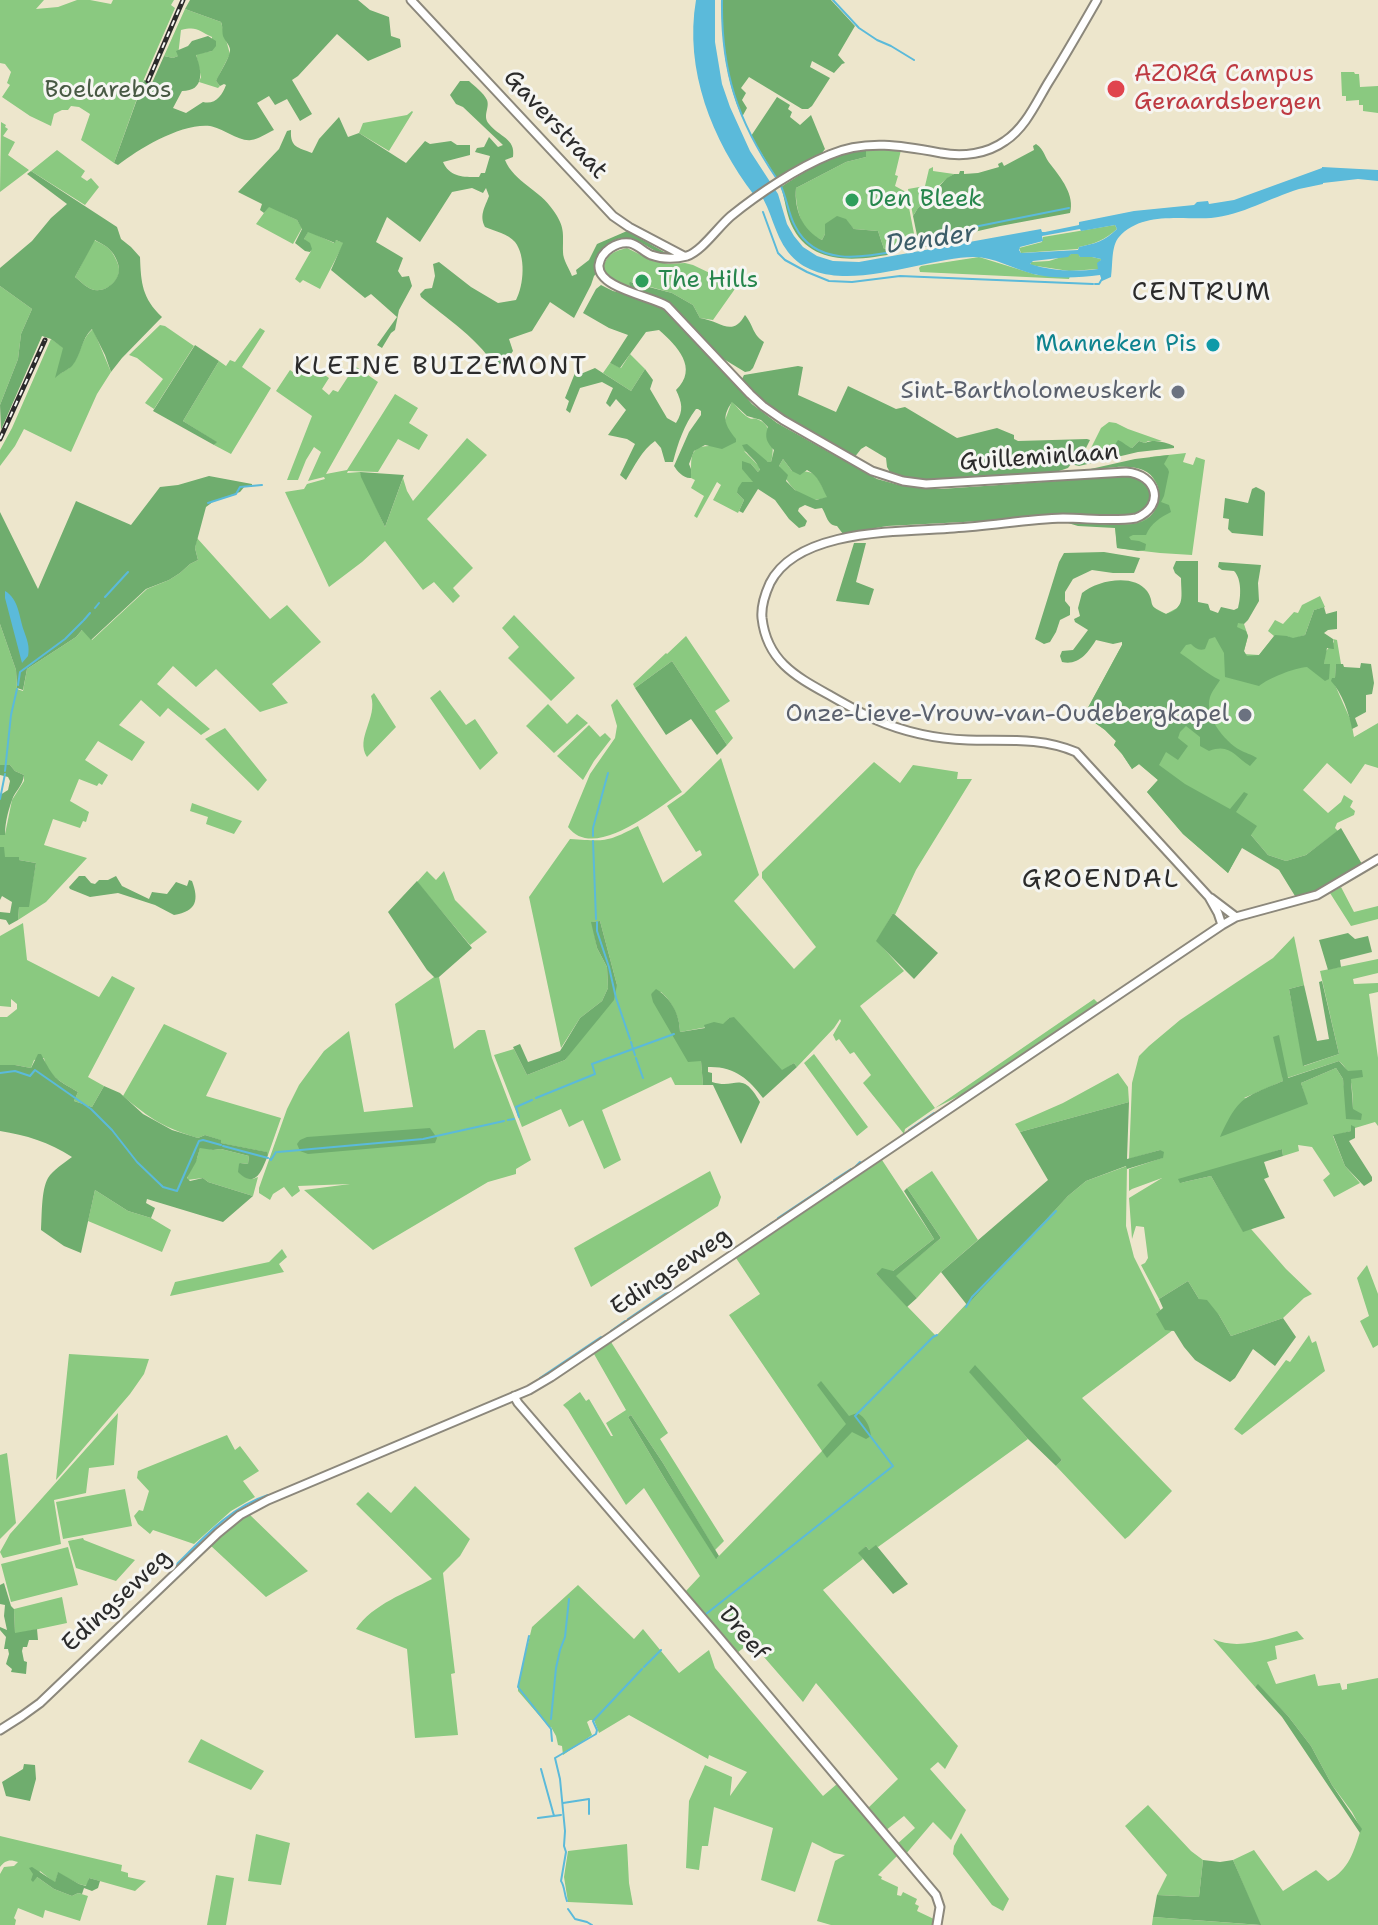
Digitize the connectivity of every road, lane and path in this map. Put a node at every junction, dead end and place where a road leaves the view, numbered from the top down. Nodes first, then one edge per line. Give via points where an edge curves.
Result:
1 (411, 0) edge
2 (1097, 0) edge
3 (685, 257) junction
4 (1378, 859) edge
5 (1209, 897) junction
6 (1236, 917) junction
7 (1222, 925) junction
8 (514, 1396) junction
9 (0, 1730) edge
10 (937, 1925) edge

1 - 3 main road, Gaverstraat via 613,216
2 - 3 main road via 1020,128 1004,142 952,155 900,145 867,145 829,155 749,203
3 - 5 main road, Guilleminlaan via 666,259 628,243 617,244 607,250 599,267 601,276 614,286 667,306 763,406 872,471 926,484 1126,472 1148,479 1153,504 1136,518 871,533 818,545 791,559 773,578 762,615 765,636 783,665 806,683 875,720 935,737 1039,741 1076,752
4 - 6 main road, Edingseweg via 1317,895
5 - 6 main road, Guilleminlaan
5 - 7 main road, Guilleminlaan
6 - 7 main road, Edingseweg
7 - 8 main road, Edingseweg via 555,1374
8 - 9 main road, Edingseweg via 254,1506 224,1527 40,1703
8 - 10 main road, Dreef via 929,1886 940,1907

